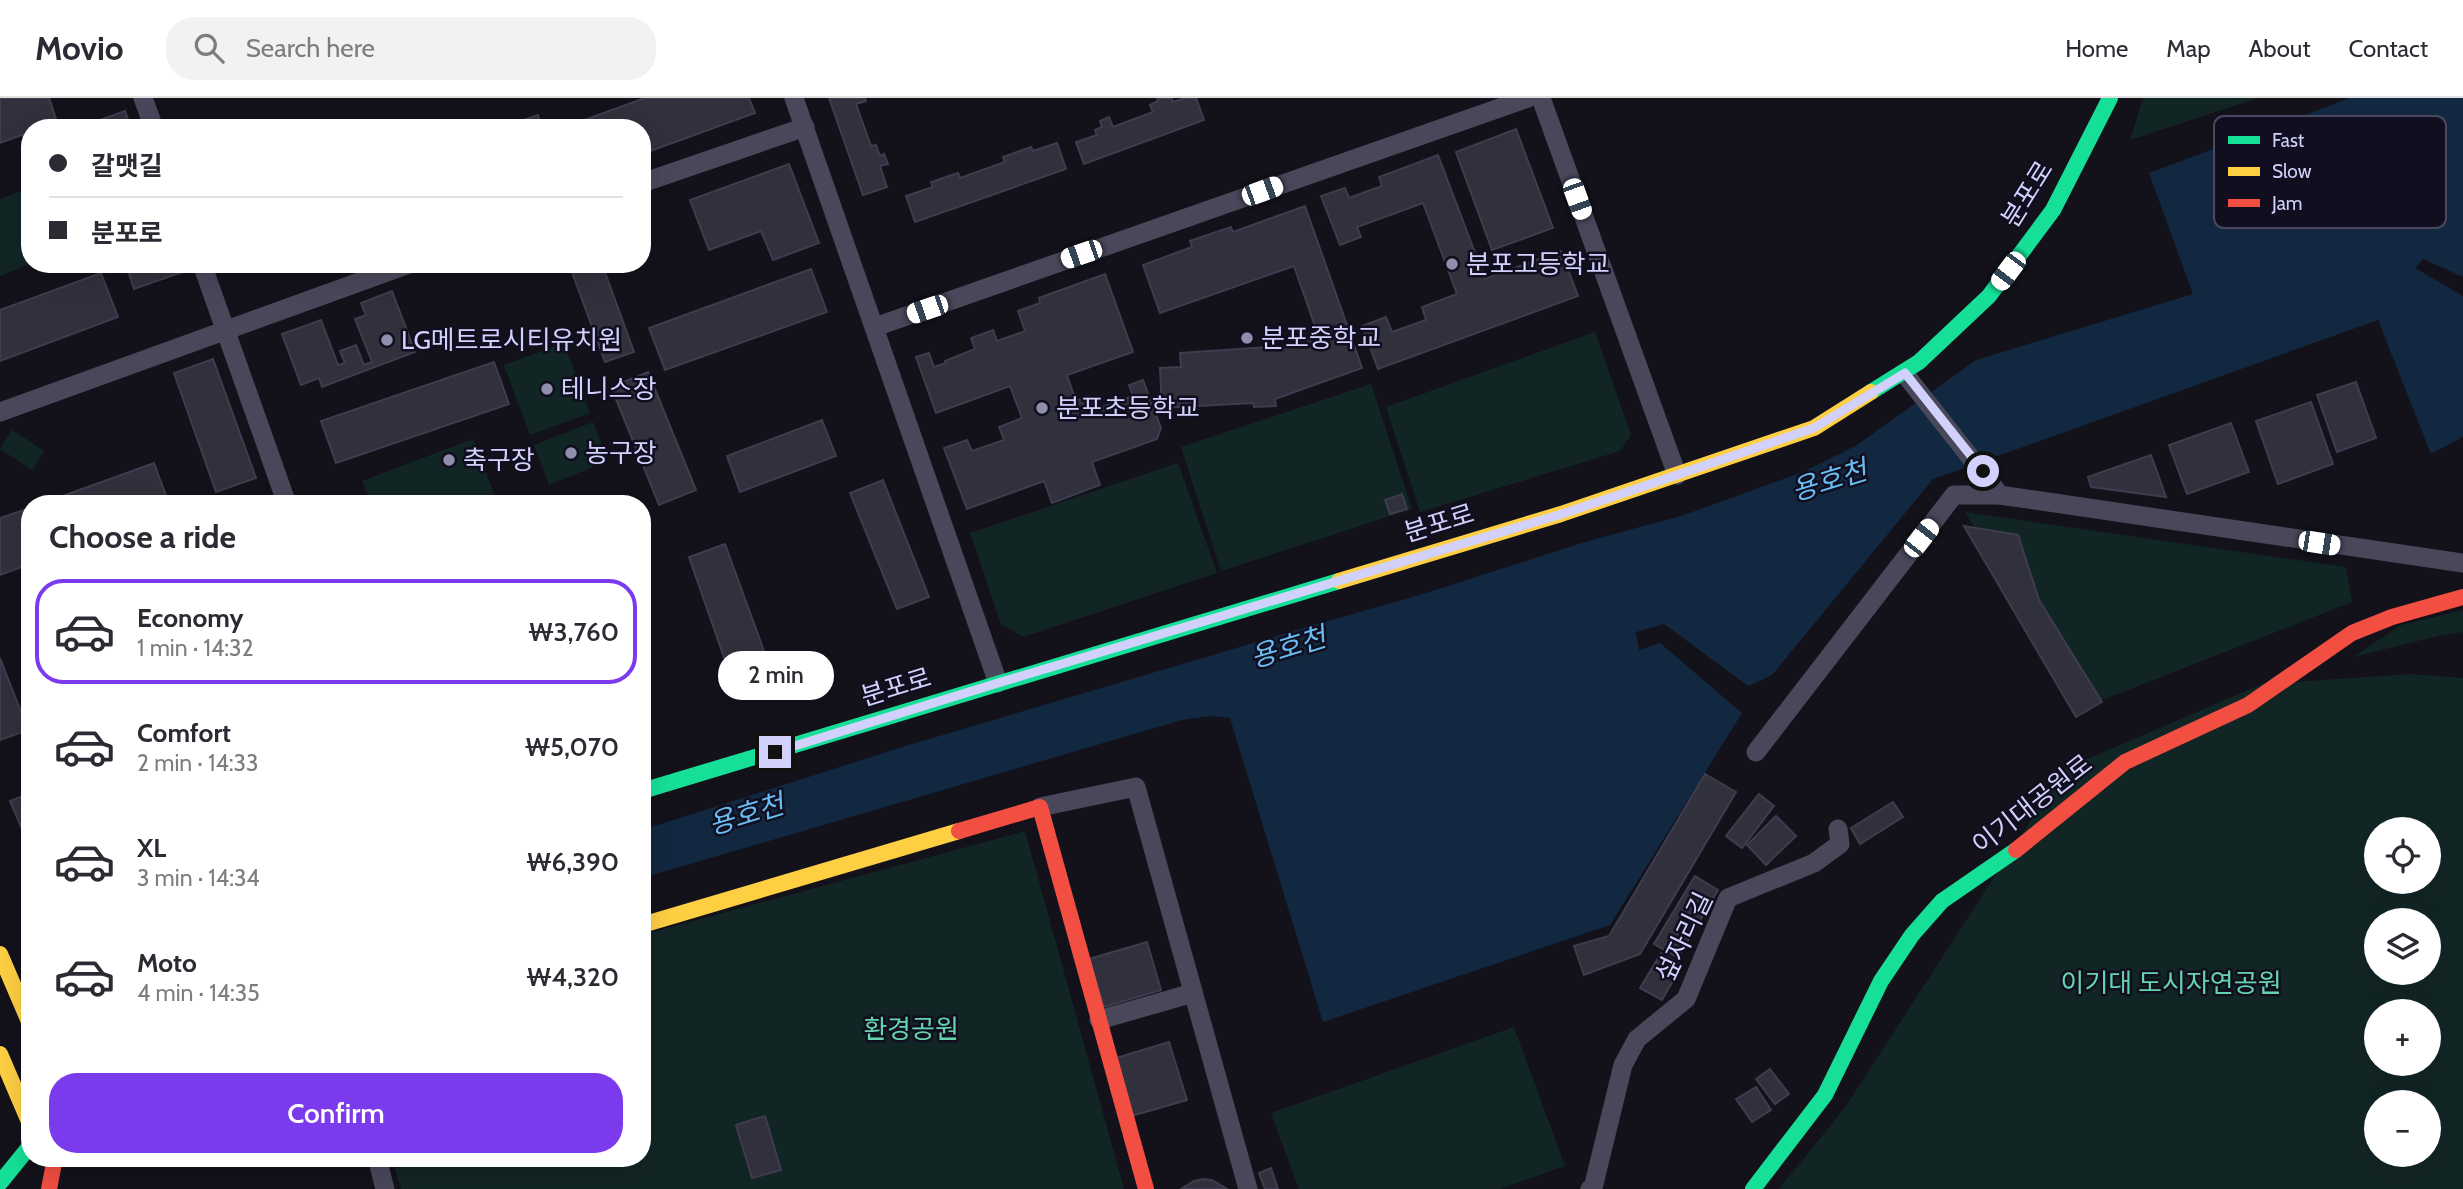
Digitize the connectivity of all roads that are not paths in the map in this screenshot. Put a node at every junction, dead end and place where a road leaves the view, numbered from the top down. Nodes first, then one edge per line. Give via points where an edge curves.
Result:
1 (143, 98) edge
2 (794, 98) edge
3 (1528, 98) edge
4 (1541, 98) edge
5 (2110, 98) edge
6 (151, 119) edge
7 (805, 127) junction
8 (651, 180) edge
9 (205, 273) edge
10 (384, 273) edge
11 (875, 327) junction
12 (226, 329) junction
13 (1905, 373) junction
14 (0, 412) edge
15 (1677, 475) junction
16 (285, 495) edge
17 (2000, 495) junction
18 (2463, 563) edge
19 (2463, 597) edge
20 (998, 683) junction
21 (1756, 752) dead end
22 (651, 788) edge
23 (1040, 807) junction
24 (1838, 829) dead end
25 (651, 922) edge
26 (2, 966) edge
27 (1193, 993) junction
28 (21, 998) edge
29 (1099, 1020) junction
30 (0, 1054) edge
31 (21, 1103) edge
32 (21, 1157) edge
33 (39, 1167) edge
34 (53, 1167) edge
35 (379, 1167) edge
36 (0, 1183) edge
37 (42, 1189) edge
38 (49, 1189) edge
39 (385, 1189) edge
40 (1146, 1189) edge
41 (1248, 1189) edge
42 (1590, 1189) edge
43 (1753, 1189) edge

1 - 6 street
2 - 7 street
3 - 11 street
4 - 15 street
5 - 13 main road, 분포로 via 2053,210 1989,296
7 - 8 street
7 - 11 street
9 - 12 street
10 - 12 street
11 - 20 street
12 - 14 street
12 - 16 street
13 - 15 main road, 분포로 via 1814,428
13 - 17 street
15 - 20 main road, 분포로 via 1562,514
17 - 18 street
17 - 21 street via 1954,495
19 - 43 main road, 이기대공원로 via 2352,634 2248,705 2125,762 2015,851 1942,901 1881,981 1825,1095
20 - 22 main road, 분포로
23 - 25 main road
23 - 27 street via 1136,788
23 - 29 main road
24 - 42 street, 섶자리길 via 1840,844 1814,863 1728,898 1686,999 1637,1039 1623,1065
26 - 28 main road
27 - 29 street
27 - 41 street
29 - 40 main road
30 - 31 main road
32 - 36 main road
33 - 37 main road
34 - 38 main road
35 - 39 street

